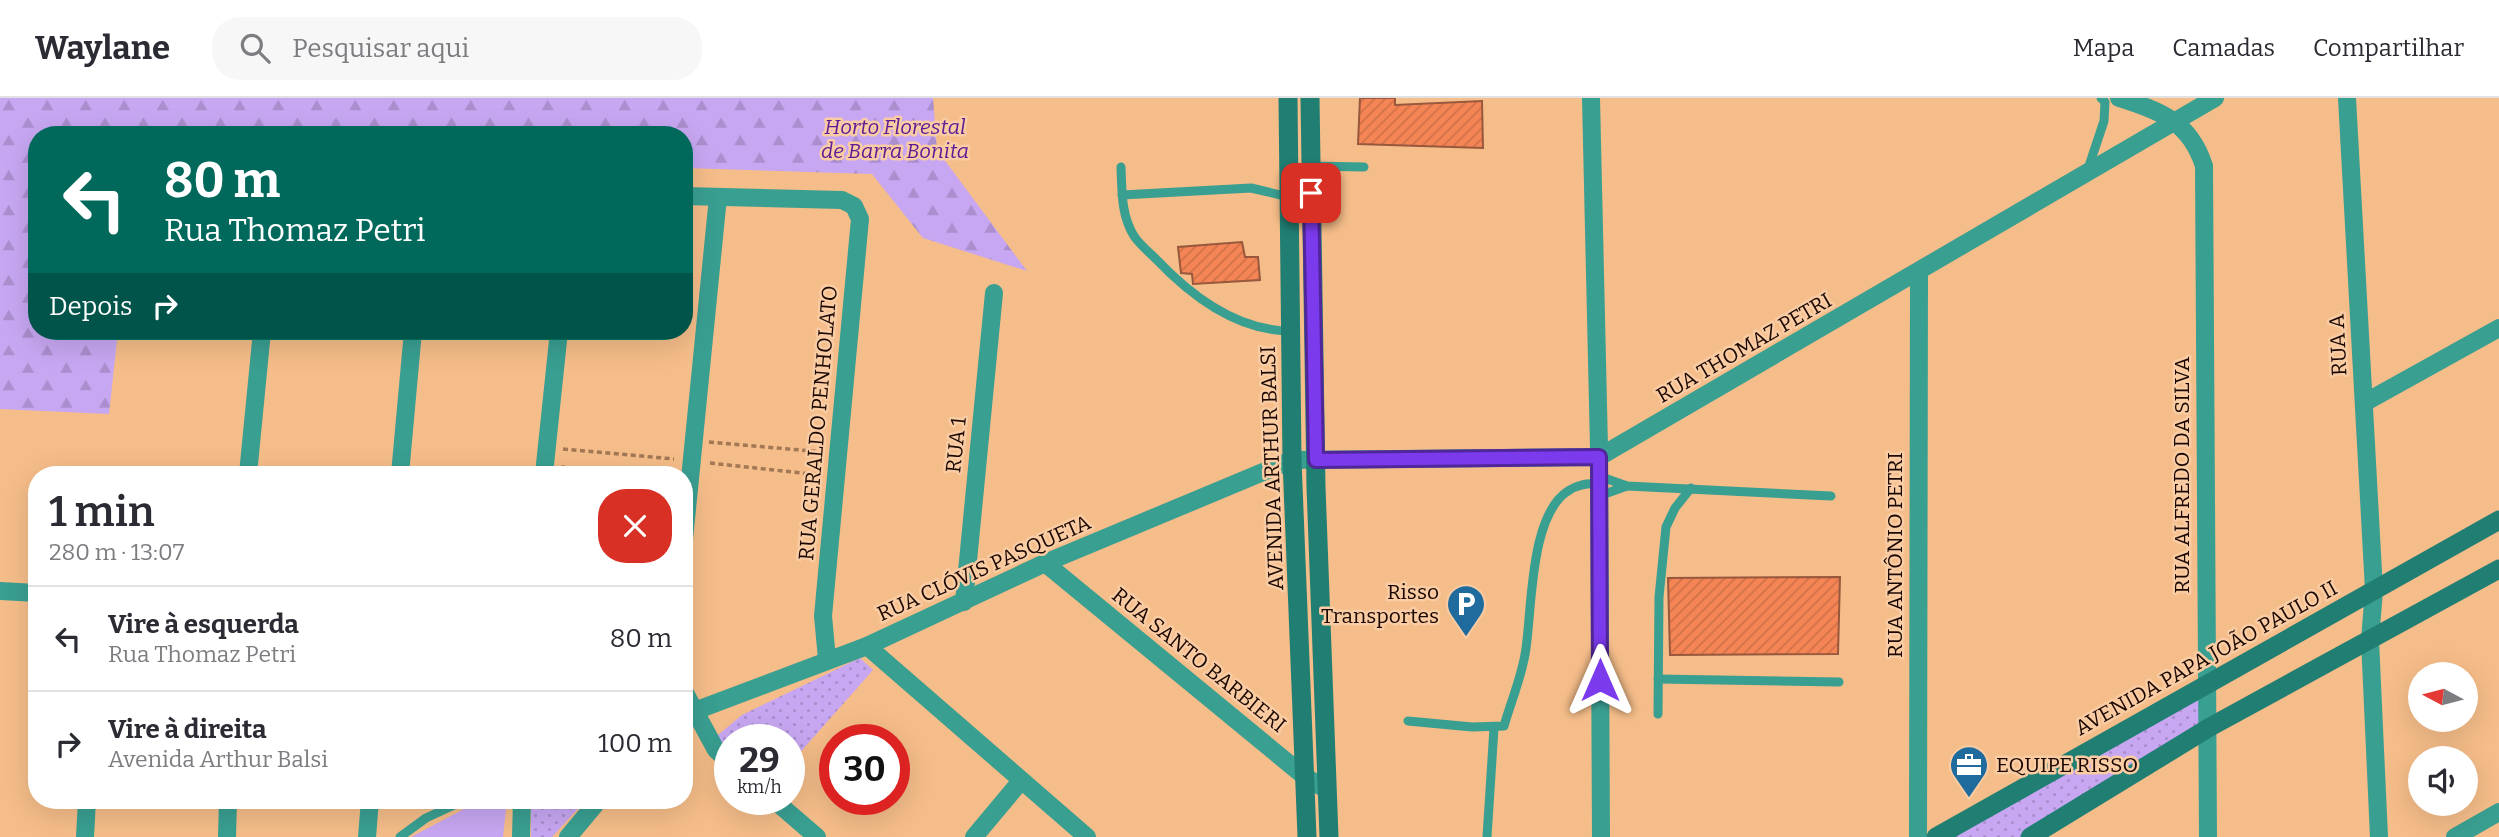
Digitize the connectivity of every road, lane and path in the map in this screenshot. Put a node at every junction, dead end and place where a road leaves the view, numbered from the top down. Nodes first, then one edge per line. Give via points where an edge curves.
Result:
1 (1288, 98) edge
2 (1310, 98) edge
3 (1591, 98) edge
4 (2101, 98) edge
5 (2119, 98) edge
6 (2216, 98) edge
7 (2347, 98) edge
8 (2175, 122) junction
9 (1311, 166) junction
10 (1121, 167) dead end
11 (1364, 167) dead end
12 (2085, 175) junction
13 (1122, 195) junction
14 (693, 196) edge
15 (718, 197) junction
16 (1289, 197) junction
17 (1919, 273) junction
18 (994, 293) dead end
19 (2499, 328) edge
20 (1291, 331) junction
21 (1313, 331) junction
22 (261, 340) edge
23 (412, 340) edge
24 (558, 340) edge
25 (2364, 403) junction
26 (693, 441) junction
27 (836, 453) junction
28 (1599, 457) junction
29 (691, 460) junction
30 (1292, 460) junction
31 (1316, 460) junction
32 (545, 463) edge
33 (249, 466) edge
34 (401, 466) edge
35 (568, 466) edge
36 (690, 466) edge
37 (834, 477) junction
38 (1599, 485) junction
39 (1627, 486) junction
40 (1691, 488) junction
41 (1831, 496) dead end
42 (2499, 520) edge
43 (1045, 563) junction
44 (2499, 569) edge
45 (2374, 590) junction
46 (0, 591) edge
47 (28, 593) edge
48 (964, 602) junction
49 (2370, 640) junction
50 (867, 646) junction
51 (827, 659) junction
52 (1658, 680) junction
53 (1839, 682) dead end
54 (2205, 683) junction
55 (693, 712) edge
56 (1658, 714) dead end
57 (693, 719) edge
58 (1408, 720) dead end
59 (1494, 728) junction
60 (2205, 730) junction
61 (714, 747) edge
62 (1304, 776) junction
63 (1020, 782) junction
64 (1327, 790) junction
65 (87, 809) edge
66 (228, 809) edge
67 (369, 809) edge
68 (446, 809) edge
69 (522, 809) edge
70 (591, 809) edge
71 (2499, 812) edge
72 (791, 815) edge
73 (85, 837) edge
74 (227, 837) edge
75 (366, 837) edge
76 (400, 837) edge
77 (520, 837) edge
78 (568, 837) edge
79 (817, 837) edge
80 (974, 837) edge
81 (1087, 837) edge
82 (1307, 837) edge
83 (1329, 837) edge
84 (1488, 837) edge
85 (1601, 837) edge
86 (1917, 837) edge
87 (1936, 837) edge
88 (2030, 837) edge
89 (2208, 837) edge
90 (2379, 837) edge
91 (2455, 837) edge

1 - 16 main road, AVENIDA ARTHUR BALSI
2 - 9 main road, AVENIDA ARTHUR BALSI
3 - 28 street
4 - 12 lane via 2104,121
5 - 8 street
6 - 8 street, RUA THOMAZ PETRI
7 - 25 street, RUA A
8 - 12 street, RUA THOMAZ PETRI
8 - 54 street, RUA ALFREDO DA SILVA via 2197,143 2204,166
9 - 11 lane
9 - 21 main road, AVENIDA ARTHUR BALSI
10 - 13 lane
12 - 17 street, RUA THOMAZ PETRI
13 - 16 lane via 1251,188
13 - 20 lane via 1134,236 1182,287 1228,316 1271,330
14 - 15 street
15 - 26 street
15 - 27 street, RUA GERALDO PENHOLATO via 842,200 853,206 860,219
16 - 20 main road, AVENIDA ARTHUR BALSI
17 - 28 street, RUA THOMAZ PETRI
17 - 86 street, RUA ANTÔNIO PETRI
18 - 48 street, RUA 1
19 - 25 street
20 - 21 main road
20 - 30 main road, AVENIDA ARTHUR BALSI
21 - 31 main road, AVENIDA ARTHUR BALSI
22 - 33 street
23 - 34 street
24 - 32 street
25 - 45 street, RUA A
26 - 27 path
26 - 29 street
27 - 37 street, RUA GERALDO PENHOLATO
28 - 31 street, RUA THOMAZ PETRI
28 - 38 street
29 - 32 path
29 - 36 street
29 - 37 path
30 - 31 street, RUA THOMAZ PETRI
30 - 43 street, RUA CLÓVIS PASQUETA
30 - 62 main road, AVENIDA ARTHUR BALSI
31 - 64 main road, AVENIDA ARTHUR BALSI
32 - 35 path
37 - 51 street, RUA GERALDO PENHOLATO via 823,616
38 - 39 lane
38 - 39 lane
38 - 59 lane via 1580,485 1566,492 1551,512 1533,565 1526,651 1504,726
38 - 85 street
39 - 40 lane
40 - 41 lane
40 - 52 lane via 1666,527
42 - 45 main road, AVENIDA PAPA JOÃO PAULO II
43 - 48 street, RUA CLÓVIS PASQUETA
43 - 62 street, RUA SANTO BARBIERI
44 - 49 main road
45 - 49 street, RUA A
45 - 54 main road, AVENIDA PAPA JOÃO PAULO II
46 - 47 street
48 - 50 street, RUA CLÓVIS PASQUETA
49 - 60 main road
49 - 90 street, RUA A
50 - 51 street, RUA CLÓVIS PASQUETA
50 - 63 street
51 - 55 street, RUA CLÓVIS PASQUETA
52 - 53 lane
52 - 56 lane
54 - 60 street, RUA ALFREDO DA SILVA
54 - 87 main road, AVENIDA PAPA JOÃO PAULO II
57 - 61 street
58 - 59 lane
59 - 84 lane
60 - 88 main road
60 - 89 street, RUA ALFREDO DA SILVA
62 - 64 street, RUA SANTO BARBIERI
62 - 82 main road, AVENIDA ARTHUR BALSI
63 - 80 street
63 - 81 street
64 - 83 main road, AVENIDA ARTHUR BALSI
65 - 73 street
66 - 74 street
67 - 75 street
68 - 76 lane
69 - 77 street
70 - 78 street
71 - 91 street
72 - 79 street

